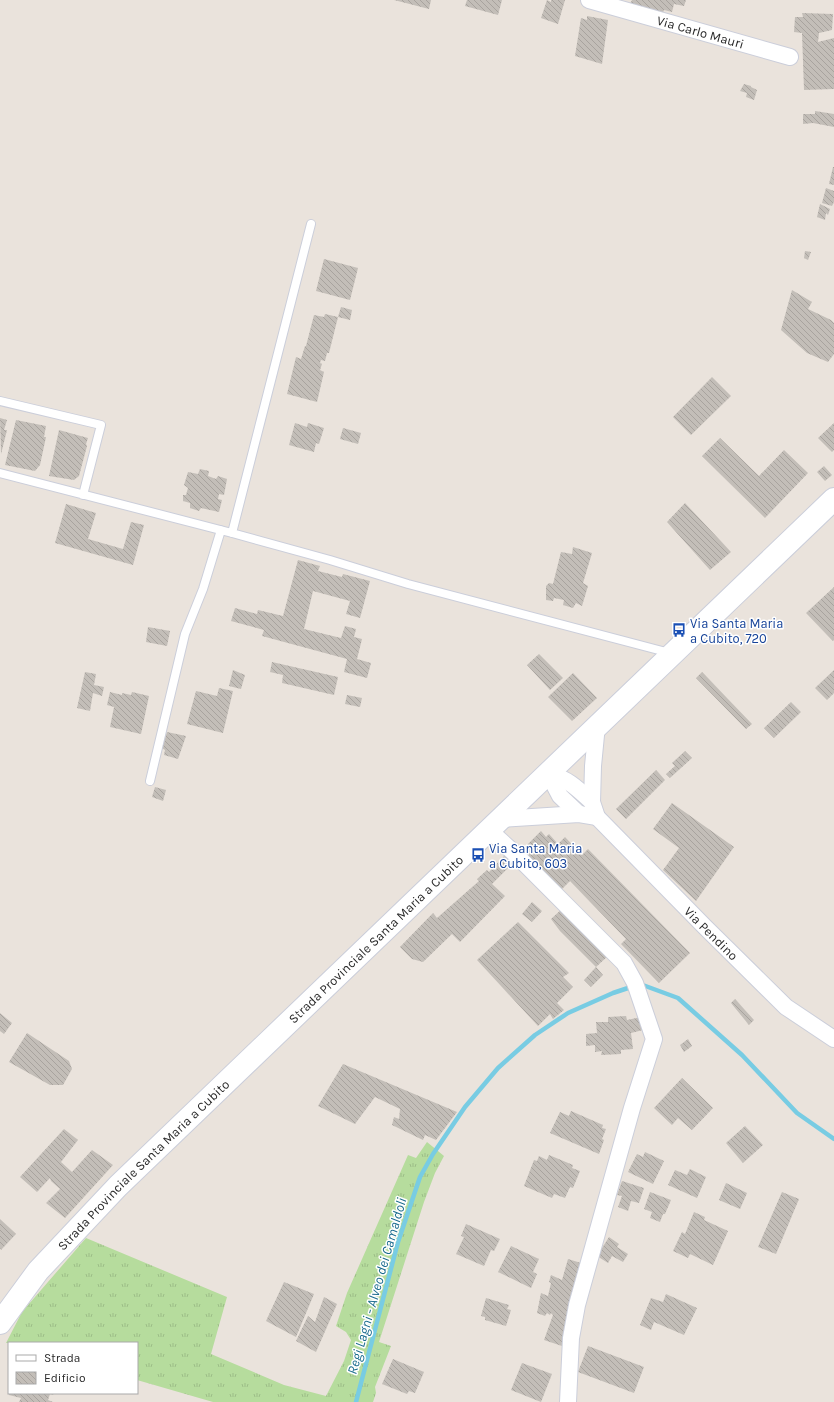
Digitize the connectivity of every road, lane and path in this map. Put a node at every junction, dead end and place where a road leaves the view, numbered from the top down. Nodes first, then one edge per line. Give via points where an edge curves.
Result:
1 (589, 0) edge
2 (612, 3) edge
3 (790, 57) dead end
4 (311, 224) dead end
5 (0, 401) edge
6 (0, 474) edge
7 (83, 495) junction
8 (834, 499) edge
9 (221, 530) junction
10 (232, 532) junction
11 (672, 653) junction
12 (597, 725) junction
13 (548, 773) junction
14 (150, 781) dead end
15 (592, 802) junction
16 (579, 814) junction
17 (597, 817) junction
18 (494, 825) junction
19 (834, 1039) edge
20 (0, 1323) edge
21 (568, 1402) edge

1 - 2 street, Via Carlo Mauri
2 - 3 street, Via Carlo Mauri
4 - 10 lane
5 - 7 lane via 101,425
6 - 7 lane
7 - 9 lane
8 - 11 main road, Strada Provinciale Santa Maria a Cubito
9 - 10 lane
9 - 14 lane via 203,589 185,634
10 - 11 lane via 408,584
11 - 12 main road, Strada Provinciale Santa Maria a Cubito
12 - 13 main road, Strada Provinciale Santa Maria a Cubito
12 - 15 street, Via Pendino
13 - 15 street, Via Pendino via 562,777
13 - 16 street via 560,796
13 - 18 main road, Strada Provinciale Santa Maria a Cubito
15 - 17 street, Via Pendino
16 - 17 street
16 - 18 street
17 - 19 street, Via Pendino via 786,1007
18 - 20 main road, Strada Provinciale Santa Maria a Cubito via 118,1186 38,1271
18 - 21 street via 512,851 624,963 637,988 654,1039 577,1305 570,1338

